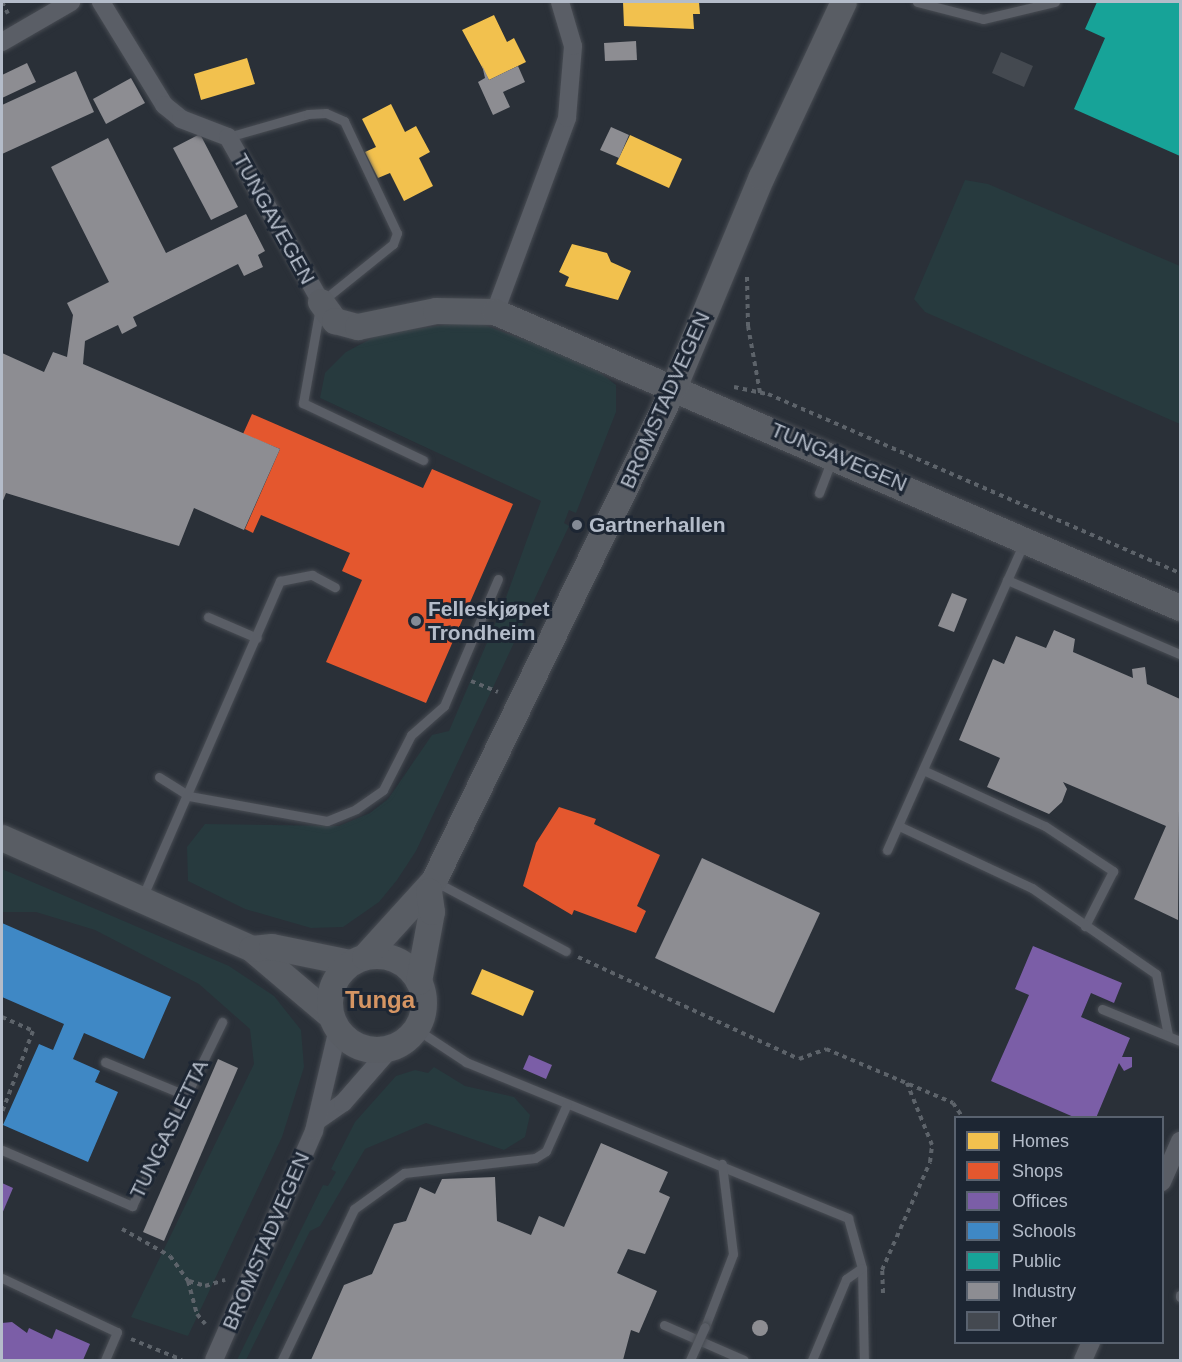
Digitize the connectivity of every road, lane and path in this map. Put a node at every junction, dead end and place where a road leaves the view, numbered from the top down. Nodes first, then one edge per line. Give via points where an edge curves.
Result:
1 (70, 2) edge
2 (101, 2) edge
3 (560, 2) edge
4 (844, 2) edge
5 (917, 2) edge
6 (1054, 2) edge
7 (2, 42) edge
8 (228, 137) junction
9 (747, 269) dead end
10 (321, 302) junction
11 (495, 312) junction
12 (726, 385) dead end
13 (674, 388) junction
14 (760, 393) junction
15 (834, 454) junction
16 (423, 460) dead end
17 (819, 493) dead end
18 (1026, 538) junction
19 (1180, 573) edge
20 (498, 579) dead end
21 (1007, 580) junction
22 (335, 587) dead end
23 (1180, 608) edge
24 (208, 617) dead end
25 (257, 638) junction
26 (1180, 654) edge
27 (475, 682) dead end
28 (498, 692) dead end
29 (923, 770) junction
30 (159, 777) dead end
31 (189, 796) junction
32 (899, 826) junction
33 (2, 838) edge
34 (887, 850) dead end
35 (431, 886) junction
36 (142, 898) junction
37 (1085, 926) junction
38 (252, 949) junction
39 (566, 951) joint
40 (358, 960) junction
41 (419, 982) junction
42 (1102, 1009) dead end
43 (2, 1017) edge
44 (222, 1022) dead end
45 (334, 1022) junction
46 (416, 1029) junction
47 (1168, 1035) junction
48 (1180, 1041) edge
49 (391, 1048) junction
50 (105, 1062) dead end
51 (907, 1083) junction
52 (185, 1095) junction
53 (567, 1104) junction
54 (2, 1112) edge
55 (962, 1116) edge
56 (317, 1121) junction
57 (1180, 1141) edge
58 (2, 1150) edge
59 (722, 1164) junction
60 (1164, 1177) edge
61 (122, 1229) dead end
62 (862, 1268) junction
63 (2, 1278) edge
64 (225, 1280) dead end
65 (188, 1281) junction
66 (883, 1293) dead end
67 (205, 1324) dead end
68 (664, 1325) dead end
69 (117, 1332) junction
70 (1090, 1344) edge
71 (105, 1360) edge
72 (182, 1360) edge
73 (214, 1360) edge
74 (282, 1360) edge
75 (690, 1360) edge
76 (744, 1360) edge
77 (812, 1360) edge
78 (864, 1360) edge
79 (1083, 1360) edge

1 - 7 street
2 - 8 street, TUNGAVEGEN via 164,105 181,119
3 - 11 street via 573,46 567,117
4 - 13 street, BROMSTADVEGEN via 762,177
5 - 6 lane via 983,19
8 - 10 street, TUNGAVEGEN
8 - 10 lane, TUNGAVEGEN via 268,122 326,113 338,116 350,130 397,233 393,244
9 - 14 path via 748,326
10 - 11 street, TUNGAVEGEN via 335,321 358,327 436,311
10 - 16 lane via 303,403
11 - 13 street, TUNGAVEGEN
12 - 14 path
13 - 15 street, TUNGAVEGEN
13 - 35 street, BROMSTADVEGEN
14 - 19 path
15 - 17 lane
15 - 18 street, TUNGAVEGEN
18 - 21 lane
18 - 23 street, TUNGAVEGEN
20 - 31 lane via 444,706 411,735 383,790 365,803 327,821
21 - 26 lane
21 - 29 lane
22 - 25 lane via 312,575 280,581
24 - 25 lane
25 - 31 lane
27 - 28 path
29 - 32 lane
29 - 37 lane via 1046,826 1113,872
30 - 31 lane
31 - 36 lane
32 - 34 lane
32 - 37 lane via 1032,888
33 - 36 street
35 - 39 lane
35 - 40 street, BROMSTADVEGEN via 410,902
35 - 41 street, BROMSTADVEGEN via 432,912
36 - 38 street
37 - 47 lane via 1156,974
38 - 40 street via 272,947
38 - 45 street
39 - 51 path via 800,1059 826,1049
40 - 41 street via 394,958
40 - 45 street via 332,987
41 - 46 street via 425,1003
42 - 47 lane
43 - 54 path via 33,1031
44 - 52 lane, TUNGASLETTA
45 - 49 street via 360,1047
45 - 56 street, BROMSTADVEGEN
46 - 49 street
46 - 53 lane via 466,1062
47 - 48 lane
49 - 56 street via 343,1103
50 - 52 lane
51 - 55 path via 953,1103
51 - 66 path via 907,1095 928,1135 930,1162 882,1270
52 - 58 lane, TUNGASLETTA via 132,1206
53 - 59 lane
53 - 74 lane via 546,1151 535,1158 404,1173 354,1209
56 - 73 street, BROMSTADVEGEN
57 - 60 street
59 - 62 lane via 848,1218
59 - 75 lane, bridge via 733,1254
61 - 65 path via 170,1256
62 - 77 lane via 846,1280
62 - 78 lane
63 - 69 lane
64 - 65 path via 205,1286
65 - 67 path via 197,1314
68 - 76 lane
69 - 71 lane
69 - 72 path
70 - 79 street

